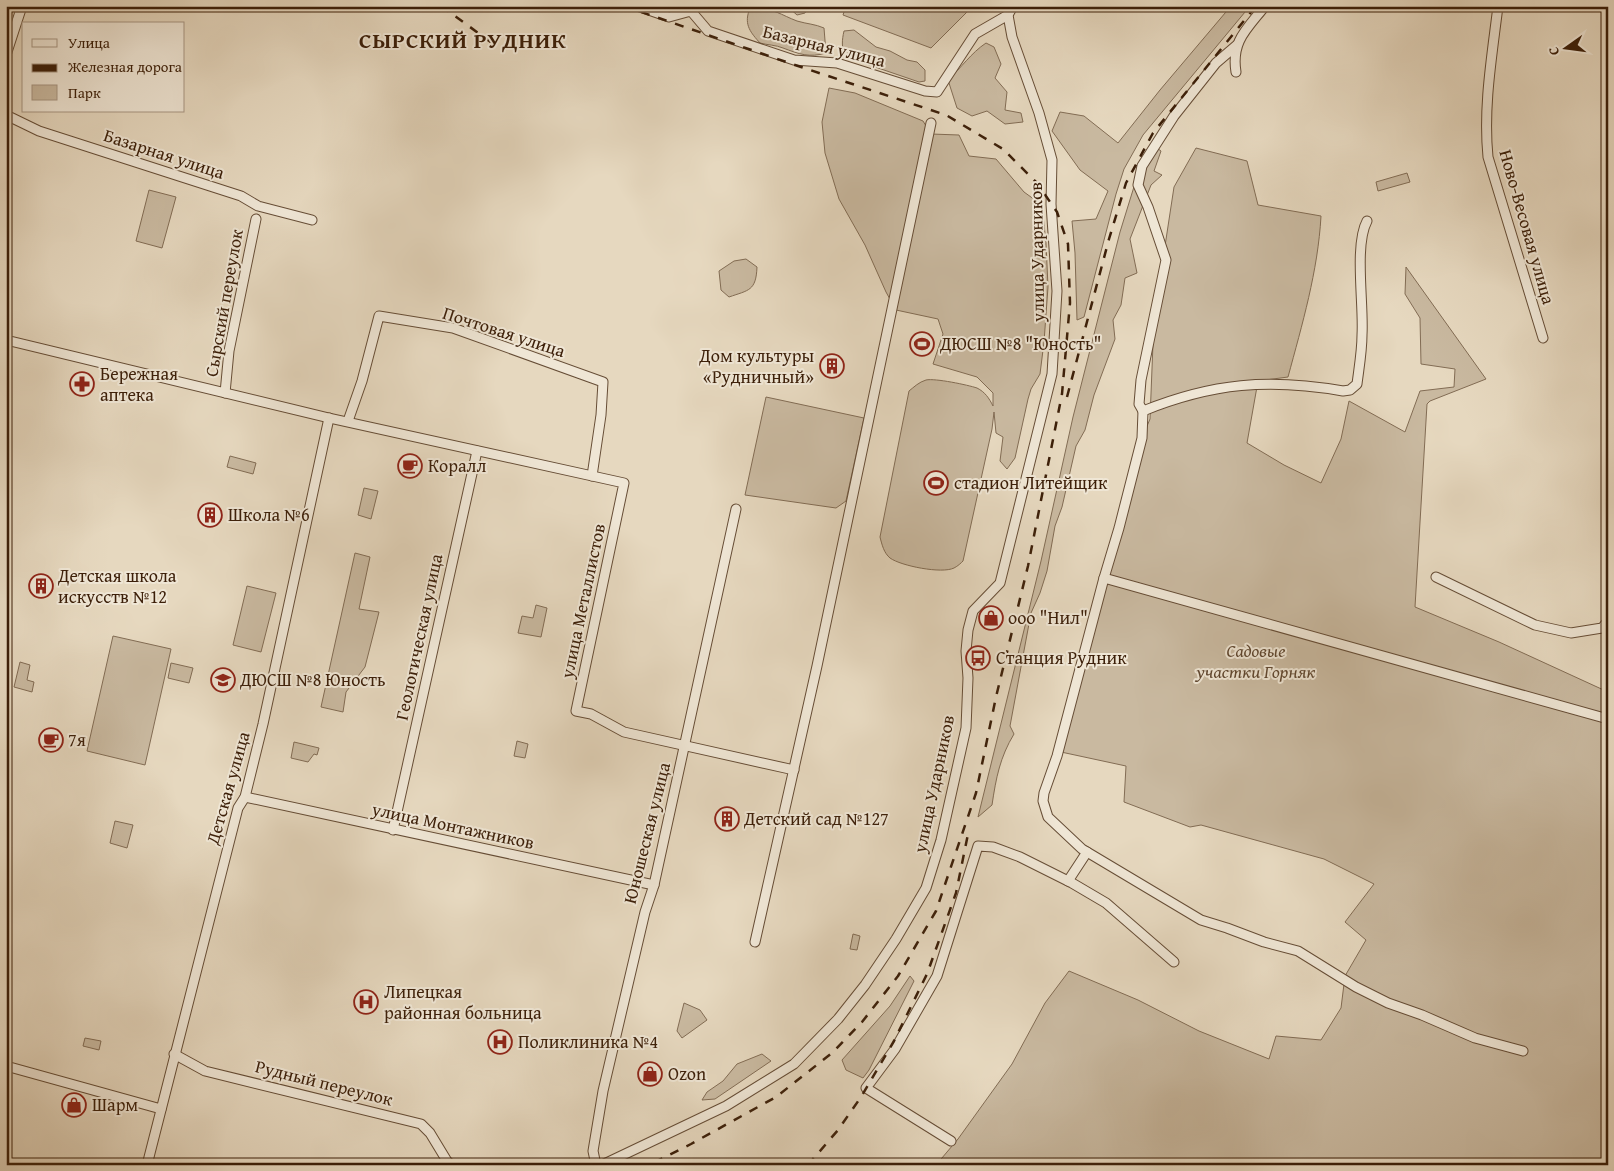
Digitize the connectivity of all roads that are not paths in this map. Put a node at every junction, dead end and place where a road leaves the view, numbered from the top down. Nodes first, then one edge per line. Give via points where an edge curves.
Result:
1 (22, 6) edge
2 (638, 6) edge
3 (1266, 6) edge
4 (1498, 6) edge
5 (1011, 10) edge
6 (1236, 45) junction
7 (6, 55) edge
8 (1236, 72) dead end
9 (6, 115) edge
10 (931, 123) dead end
11 (256, 219) dead end
12 (312, 220) dead end
13 (1367, 221) dead end
14 (1543, 338) dead end
15 (6, 340) edge
16 (225, 392) junction
17 (1143, 411) junction
18 (329, 418) junction
19 (348, 421) junction
20 (477, 451) junction
21 (592, 476) junction
22 (736, 510) dead end
23 (1436, 577) dead end
24 (1104, 578) junction
25 (1608, 621) edge
26 (1608, 719) edge
27 (685, 746) junction
28 (794, 770) junction
29 (245, 797) junction
30 (393, 830) junction
31 (1086, 852) junction
32 (1068, 881) junction
33 (654, 885) junction
34 (755, 942) dead end
35 (1174, 962) dead end
36 (1523, 1051) dead end
37 (174, 1054) junction
38 (6, 1066) edge
39 (160, 1108) junction
40 (951, 1141) dead end
41 (147, 1165) edge
42 (451, 1165) edge
43 (596, 1165) edge
44 (602, 1165) edge

1 - 7 street
2 - 5 street, Базарная улица via 669,17 691,11 708,30 794,60 837,63 937,92 974,34
3 - 6 street
4 - 14 street, Ново-Весовая улица via 1486,108 1488,157
5 - 44 street, улица Ударников via 1012,37 1052,160 1057,291 1052,374 1000,582 974,611 968,630 966,728 941,840 926,888 865,985 838,1019 794,1064 726,1106
6 - 8 street
6 - 17 street via 1216,63 1174,116 1142,166 1138,185 1166,260 1141,380 1139,404
9 - 12 street, Базарная улица via 39,131 241,196 258,206
10 - 28 street
11 - 16 street, Сырский переулок via 229,351
13 - 17 street via 1362,230 1362,335 1357,384 1350,390 1295,384 1238,385 1178,398
15 - 16 street
16 - 18 street
17 - 24 street via 1142,438
18 - 19 street
18 - 29 street, Детская улица
19 - 20 street
19 - 21 street, Почтовая улица via 379,316 452,328 603,382
20 - 21 street
20 - 30 street, Геологическая улица
21 - 27 street, улица Металлистов via 624,483 576,710 592,714 624,732
22 - 27 street, Юношеская улица
23 - 25 street via 1535,625 1571,633 1602,628
24 - 26 street
24 - 31 street via 1043,801 1048,816
27 - 28 street
27 - 33 street, Юношеская улица
28 - 34 street
29 - 30 street, улица Монтажников
29 - 37 street, Детская улица via 237,814
30 - 33 street, улица Монтажников
31 - 32 street
31 - 36 street via 1201,920 1298,952 1388,1003 1475,1038
32 - 35 street via 1106,903
32 - 40 street via 1020,857 993,847 978,846 937,976 895,1049 866,1088
33 - 43 street, Юношеская улица via 603,1091 593,1151
37 - 39 street, Детская улица
37 - 42 street, Рудный переулок via 205,1071 421,1124
38 - 39 street
39 - 41 street, Детская улица

